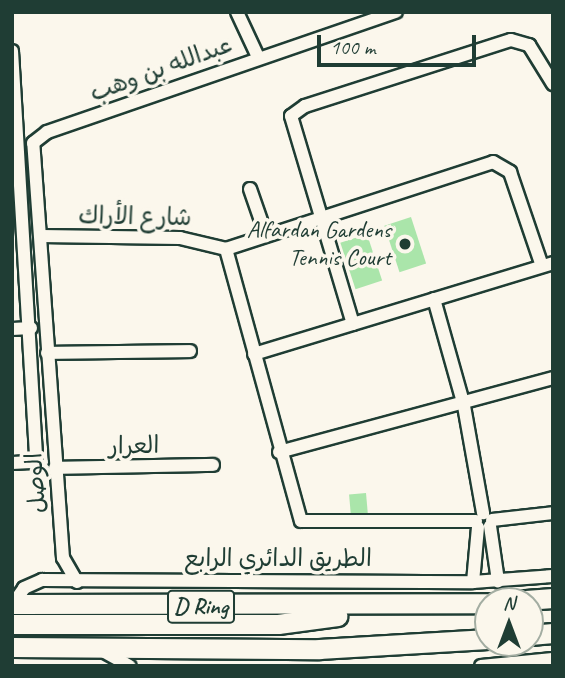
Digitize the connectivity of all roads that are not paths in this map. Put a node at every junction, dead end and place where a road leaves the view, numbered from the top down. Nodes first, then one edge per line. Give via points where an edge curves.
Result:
1 (237, 12) edge
2 (396, 12) edge
3 (12, 51) edge
4 (258, 57) junction
5 (553, 84) edge
6 (250, 190) dead end
7 (16, 191) edge
8 (318, 216) junction
9 (265, 232) junction
10 (41, 236) junction
11 (226, 249) junction
12 (547, 265) edge
13 (433, 299) junction
14 (352, 324) junction
15 (31, 328) junction
16 (12, 329) edge
17 (190, 351) dead end
18 (47, 353) junction
19 (254, 354) junction
20 (553, 378) edge
21 (464, 406) junction
22 (279, 452) junction
23 (12, 463) edge
24 (213, 466) dead end
25 (55, 468) junction
26 (553, 513) edge
27 (484, 521) junction
28 (62, 558) junction
29 (553, 576) edge
30 (49, 580) junction
31 (498, 581) junction
32 (77, 582) junction
33 (473, 582) junction
34 (474, 603) edge
35 (12, 604) edge
36 (389, 605) junction
37 (12, 624) edge
38 (474, 640) edge
39 (12, 647) edge
40 (99, 649) junction
41 (553, 659) edge
42 (125, 665) edge
43 (502, 665) edge
44 (481, 666) edge

1 - 4 street
2 - 4 street, عبدالله بن وهب
3 - 7 street
4 - 10 street, عبدالله بن وهب via 38,136 31,152
5 - 8 street via 536,52 521,41 305,106 291,116
6 - 9 street
7 - 15 street
8 - 9 street
8 - 12 street via 500,162 510,172
8 - 14 street
9 - 11 street
10 - 11 street, شارع الأراك via 180,238
10 - 18 street, الوصل
11 - 19 street
12 - 13 street
13 - 14 street
13 - 21 street
14 - 19 street
15 - 16 street
15 - 23 street via 36,455 31,462
17 - 18 street
18 - 25 street, الوصل
19 - 22 street
20 - 21 street
21 - 22 street
21 - 27 street
22 - 27 street via 301,521
24 - 25 street, العرار
25 - 28 street, الوصل
26 - 27 street
27 - 31 street
27 - 33 street
28 - 30 street
28 - 32 street, الوصل
29 - 31 street, الطريق الدائري الرابع
30 - 32 street, الطريق الدائري الرابع
30 - 35 street, الطريق الدائري الرابع via 29,584
31 - 33 street, الطريق الدائري الرابع
32 - 33 street, الطريق الدائري الرابع
34 - 36 main road, الطريق الدائري الرابع / D Ring
35 - 36 main road, الطريق الدائري الرابع / D Ring
36 - 37 main road via 278,624
38 - 40 main road, D Ring via 319,649
39 - 40 main road, D Ring
40 - 42 street
41 - 43 street
43 - 44 street

